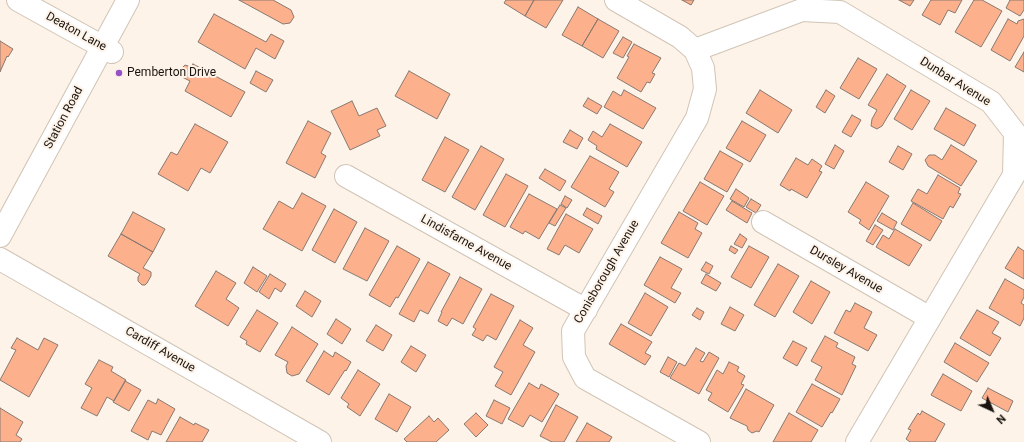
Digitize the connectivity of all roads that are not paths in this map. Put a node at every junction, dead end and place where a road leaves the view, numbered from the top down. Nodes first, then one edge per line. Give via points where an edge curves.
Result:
1 (18, 0) edge
2 (128, 0) edge
3 (616, 0) edge
4 (107, 49) junction
5 (695, 50) junction
6 (346, 176) dead end
7 (763, 222) dead end
8 (0, 236) edge
9 (0, 259) edge
10 (586, 310) junction
11 (930, 318) junction
12 (320, 442) edge
13 (699, 442) edge
14 (857, 442) edge

1 - 4 street, Deaton Lane
2 - 4 street, Station Road
3 - 5 street via 680,37
4 - 8 street, Station Road
5 - 10 street, Conisborough Avenue via 703,68 705,89 697,118
5 - 11 street, Dunbar Avenue via 802,10 840,12 991,102 1015,133 1014,175
6 - 10 street, Lindisfarne Avenue
7 - 11 street, Dursley Avenue
9 - 12 street, Cardiff Avenue
10 - 13 street, Conisborough Avenue via 573,331 574,357 585,378
11 - 14 street, Dunbar Avenue

